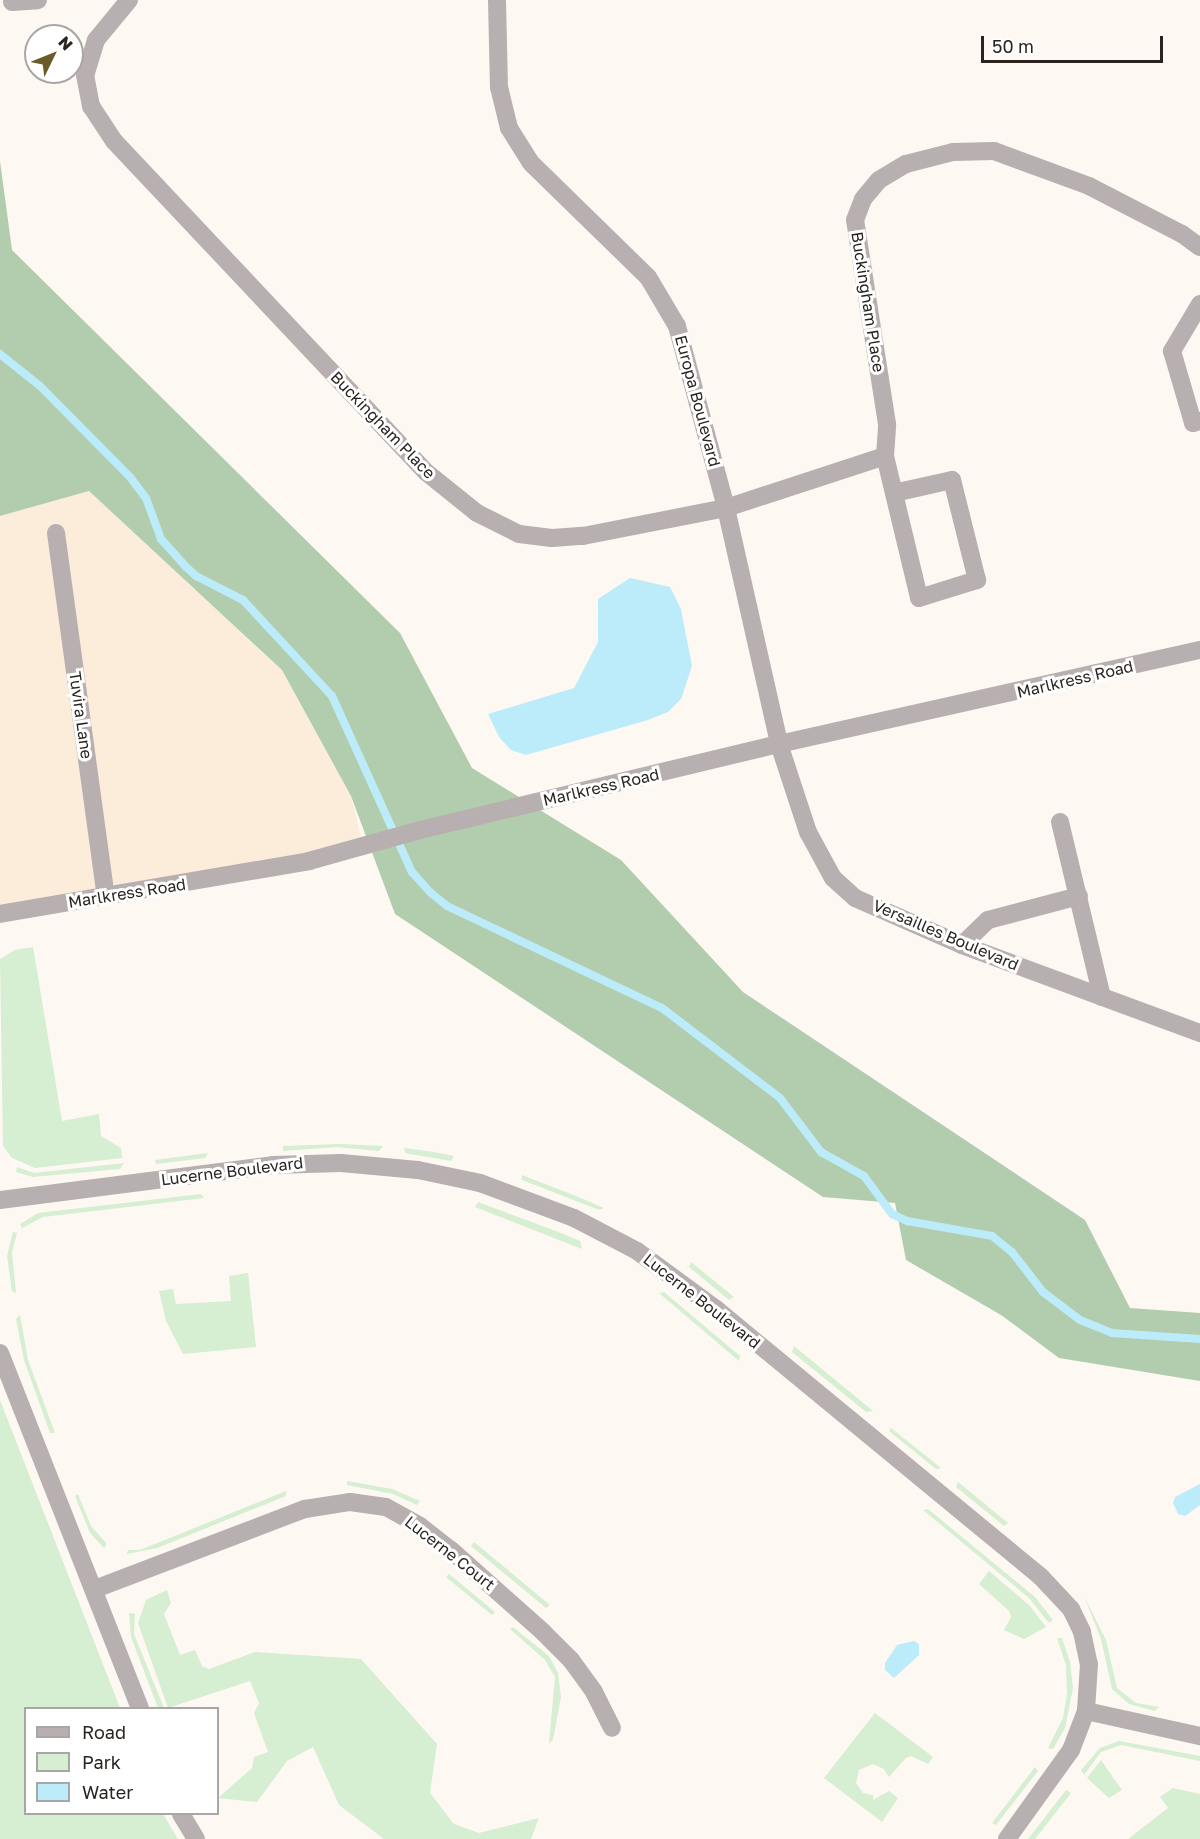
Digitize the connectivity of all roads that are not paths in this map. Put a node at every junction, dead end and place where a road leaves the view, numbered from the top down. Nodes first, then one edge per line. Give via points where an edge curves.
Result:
1 (39, 0) edge
2 (129, 0) edge
3 (12, 2) dead end
4 (497, 4) edge
5 (1200, 247) edge
6 (1200, 304) edge
7 (1200, 421) edge
8 (885, 456) junction
9 (894, 493) junction
10 (726, 508) junction
11 (56, 533) dead end
12 (1200, 650) edge
13 (779, 744) junction
14 (1060, 822) dead end
15 (106, 896) junction
16 (1079, 896) junction
17 (0, 914) edge
18 (963, 945) junction
19 (1102, 997) junction
20 (1200, 1033) edge
21 (0, 1200) edge
22 (0, 1353) edge
23 (95, 1589) junction
24 (140, 1707) edge
25 (1086, 1711) junction
26 (612, 1728) dead end
27 (1200, 1736) edge
28 (183, 1815) edge
29 (196, 1839) edge
30 (1007, 1839) edge

1 - 3 street
2 - 10 street, Buckingham Place via 96,40 85,75 91,106 114,141 426,472 477,513 519,534 552,538 583,536
4 - 10 street, Europa Boulevard via 499,87 509,128 531,163 648,277 677,326
5 - 8 street, Buckingham Place via 1089,186 994,151 953,152 915,162 879,180 863,199 855,220 887,424
6 - 7 street via 1172,351 1193,423
8 - 9 street, Buckingham Place
8 - 10 street, Buckingham Place
9 - 9 street, Buckingham Place via 919,598 977,580 952,480
10 - 13 street, Europa Boulevard
11 - 15 street, Tuvira Lane
12 - 13 street, Marlkress Road
13 - 15 street, Marlkress Road via 420,830 350,851 210,880
13 - 18 street, Versailles Boulevard via 808,832 833,878 855,898
14 - 16 street
15 - 17 street, Marlkress Road
16 - 18 street via 988,920
16 - 19 street
18 - 19 street, Versailles Boulevard
19 - 20 street, Versailles Boulevard
21 - 25 street, Lucerne Boulevard via 273,1165 341,1163 430,1172 480,1183 602,1230 662,1267 716,1309 1053,1589 1071,1609 1085,1642 1089,1674
22 - 23 street
23 - 24 street
23 - 26 street, Lucerne Court via 305,1509 350,1502 386,1508 420,1526 451,1550 543,1632 571,1660 594,1692
25 - 27 street
25 - 30 street, Lucerne Boulevard via 1071,1750
28 - 29 street

